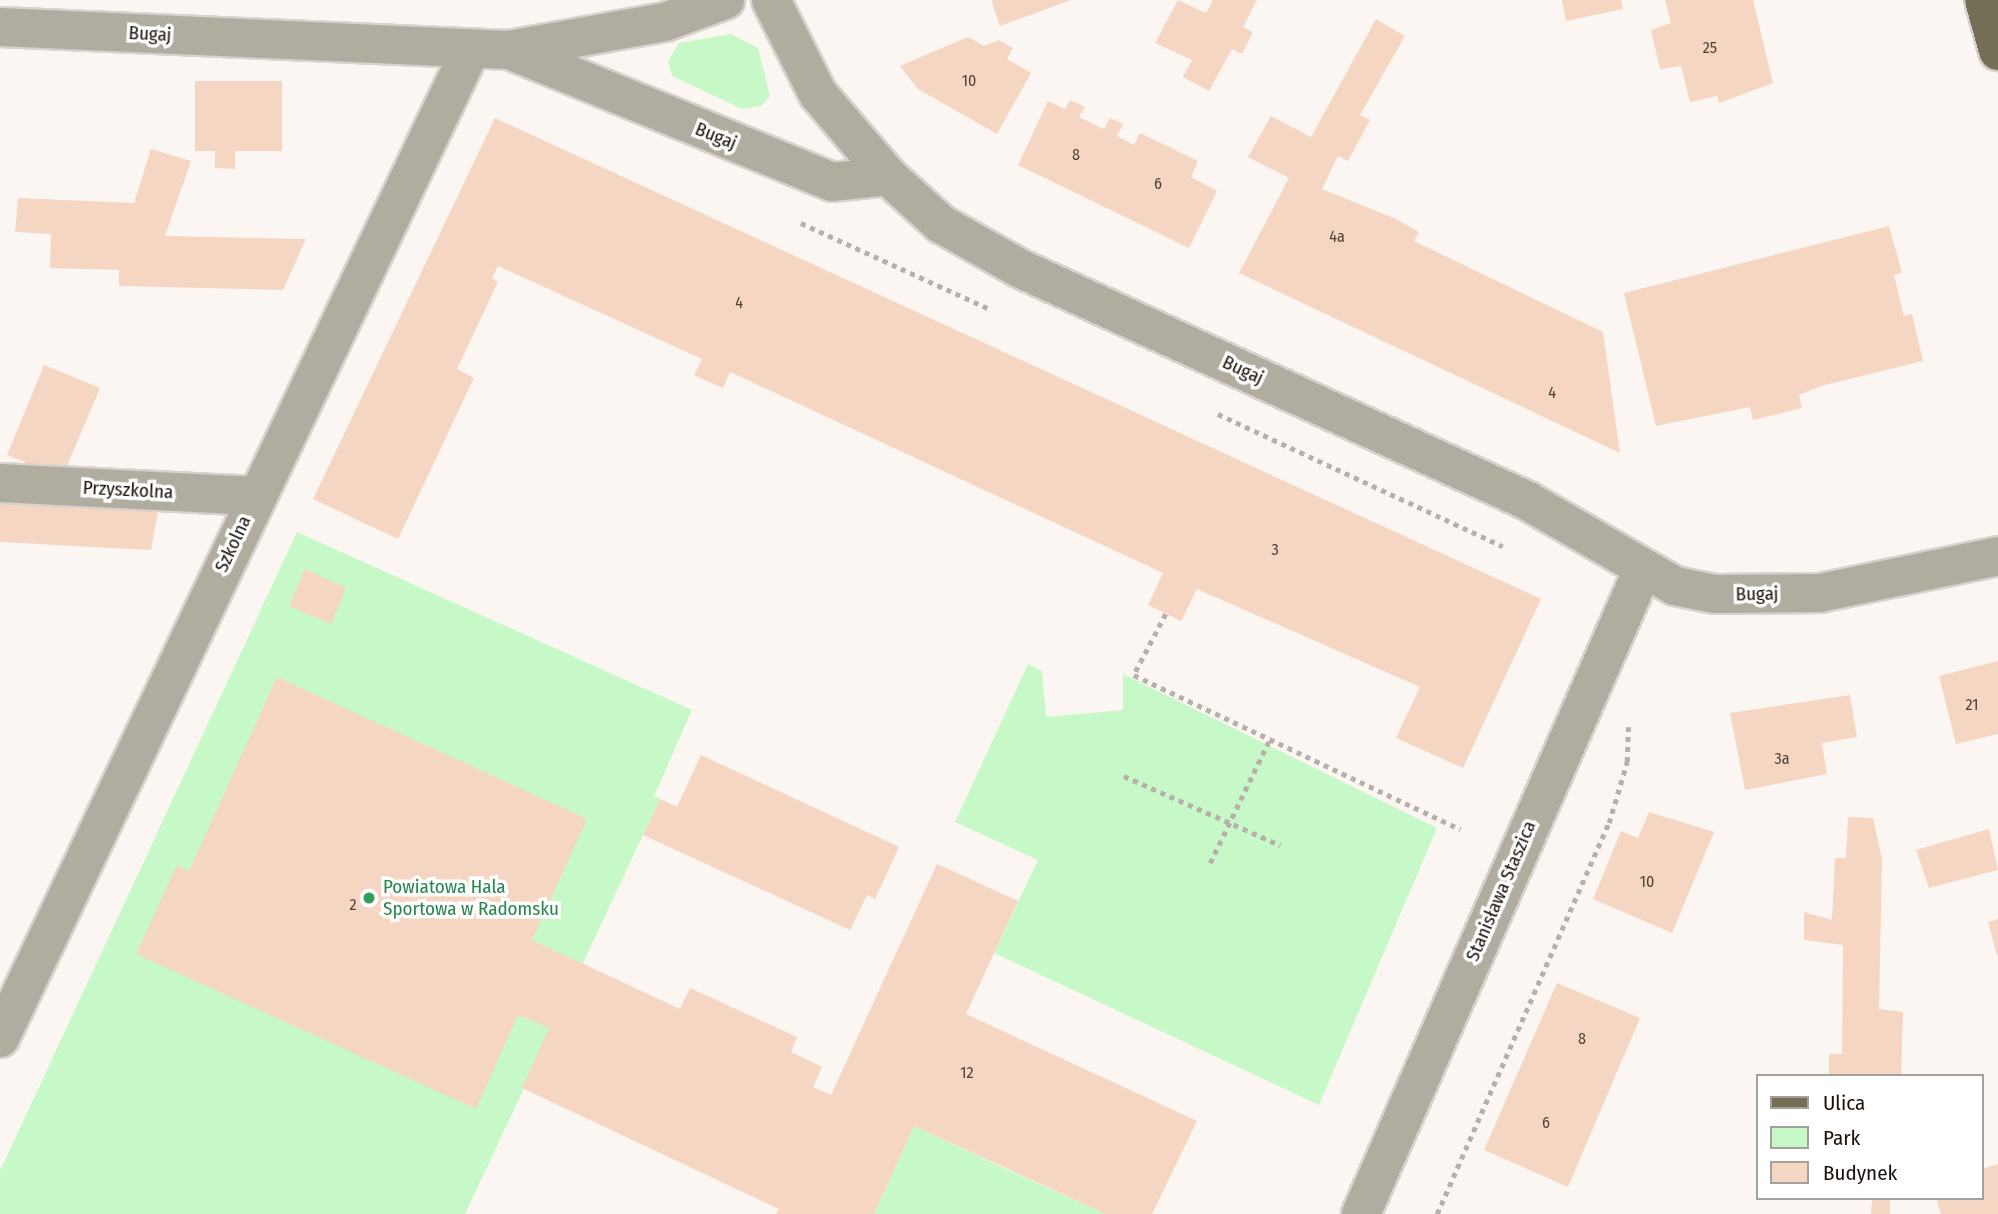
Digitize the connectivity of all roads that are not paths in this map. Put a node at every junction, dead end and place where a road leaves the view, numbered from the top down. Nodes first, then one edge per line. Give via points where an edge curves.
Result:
1 (725, 0) edge
2 (771, 0) edge
3 (1984, 0) edge
4 (0, 26) edge
5 (509, 50) junction
6 (470, 51) junction
7 (1998, 51) edge
8 (888, 176) junction
9 (0, 483) edge
10 (256, 496) junction
11 (1998, 556) edge
12 (1643, 569) junction
13 (0, 1038) edge
14 (1361, 1214) edge

1 - 5 street, Bugaj via 665,22
2 - 8 street via 818,94
3 - 7 main road
4 - 6 street, Bugaj
5 - 6 street, Bugaj
5 - 8 street, Bugaj via 832,182
6 - 10 street, Szkolna
8 - 12 street, Bugaj via 940,224 1021,268 1526,500
9 - 10 street, Przyszkolna
10 - 13 street, Szkolna
11 - 12 street, Bugaj via 1820,593 1716,594 1675,586
12 - 14 street, Stanisława Staszica

